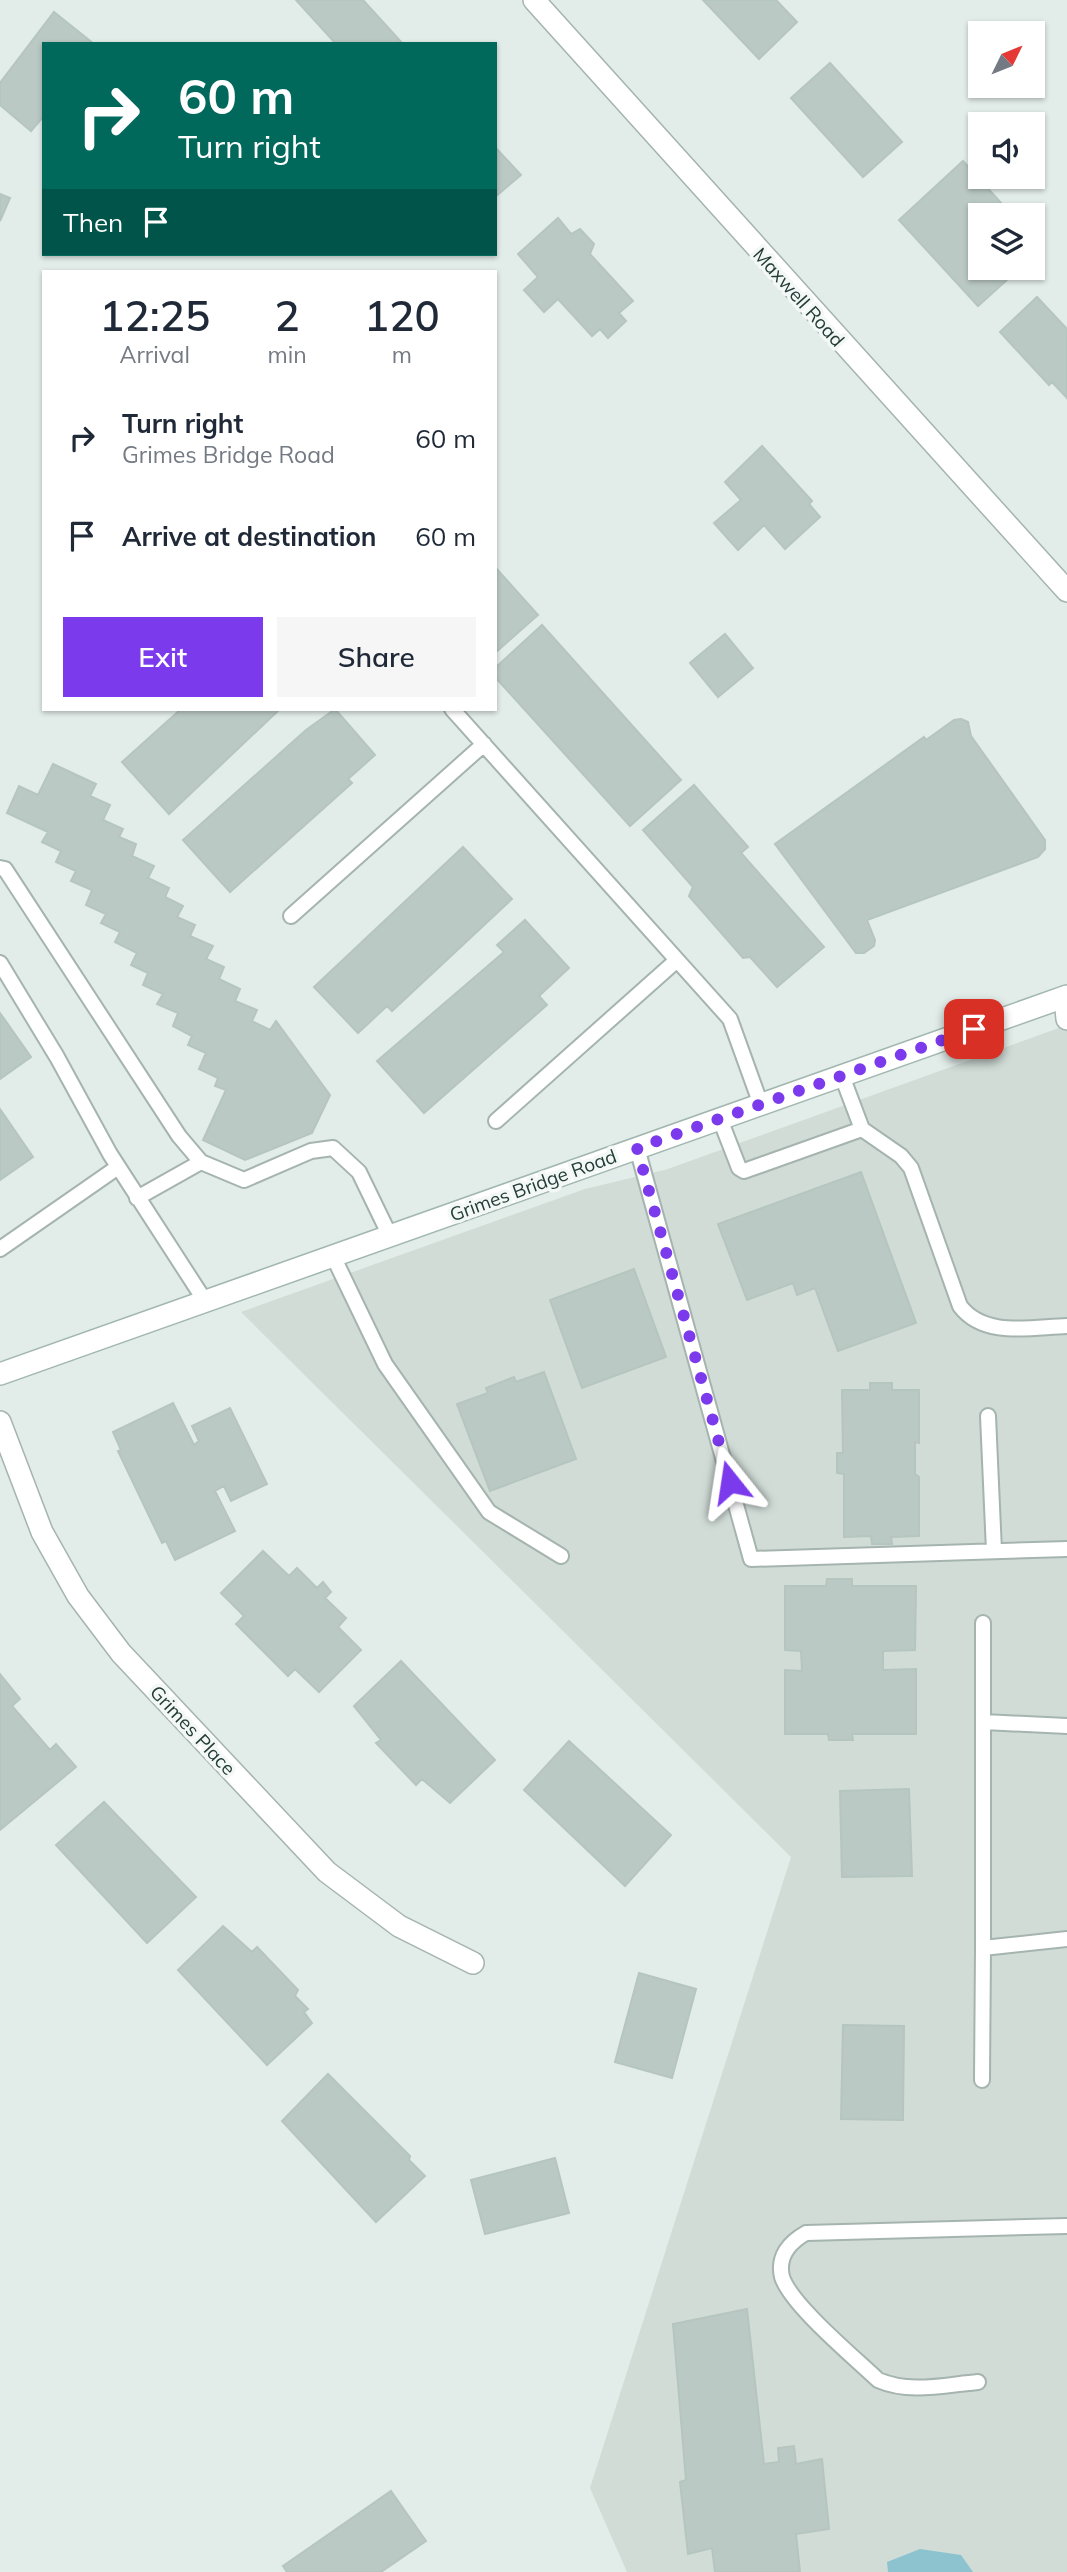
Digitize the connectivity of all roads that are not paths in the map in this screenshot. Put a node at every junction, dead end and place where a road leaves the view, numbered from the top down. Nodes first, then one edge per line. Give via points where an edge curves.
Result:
1 (534, 0) edge
2 (1067, 591) edge
3 (454, 711) edge
4 (484, 744) junction
5 (0, 869) edge
6 (290, 916) dead end
7 (677, 960) junction
8 (0, 963) edge
9 (1066, 997) edge
10 (1067, 1019) edge
11 (842, 1076) junction
12 (761, 1104) junction
13 (720, 1119) junction
14 (496, 1121) dead end
15 (862, 1129) junction
16 (637, 1148) junction
17 (201, 1162) junction
18 (118, 1167) junction
19 (137, 1198) junction
20 (390, 1236) junction
21 (0, 1249) edge
22 (333, 1256) junction
23 (205, 1301) junction
24 (1067, 1326) edge
25 (0, 1374) edge
26 (988, 1416) dead end
27 (0, 1422) edge
28 (1067, 1549) edge
29 (994, 1551) junction
30 (561, 1556) dead end
31 (983, 1623) dead end
32 (984, 1722) junction
33 (1067, 1726) edge
34 (1067, 1939) edge
35 (983, 1948) junction
36 (473, 1962) dead end
37 (982, 2080) dead end
38 (1067, 2226) edge
39 (978, 2382) dead end

1 - 2 street, Maxwell Road
3 - 4 lane
4 - 6 lane
4 - 7 lane
5 - 17 lane via 5,869 179,1136
7 - 12 lane via 730,1019
7 - 14 lane
8 - 18 lane
9 - 10 street
9 - 11 street, Grimes Bridge Road
11 - 12 street, Grimes Bridge Road
11 - 15 lane
12 - 13 street, Grimes Bridge Road
13 - 15 lane via 744,1171
13 - 16 street, Grimes Bridge Road
15 - 24 lane via 911,1168 967,1315 994,1328
16 - 20 street, Grimes Bridge Road
16 - 29 lane via 751,1559
17 - 19 lane
17 - 20 lane via 244,1180 311,1151 333,1148 359,1172
18 - 19 lane
18 - 21 lane
19 - 23 lane
20 - 22 street, Grimes Bridge Road
22 - 23 street, Grimes Bridge Road
22 - 30 lane via 385,1364 489,1513
23 - 25 street, Grimes Bridge Road
26 - 29 lane
27 - 36 street, Grimes Place via 42,1532 78,1596 121,1653 327,1872 399,1926
28 - 29 lane
31 - 32 lane
32 - 33 lane
32 - 35 lane
34 - 35 lane
35 - 37 lane
38 - 39 lane via 806,2233 791,2241 782,2259 782,2277 795,2298 878,2380 910,2388

